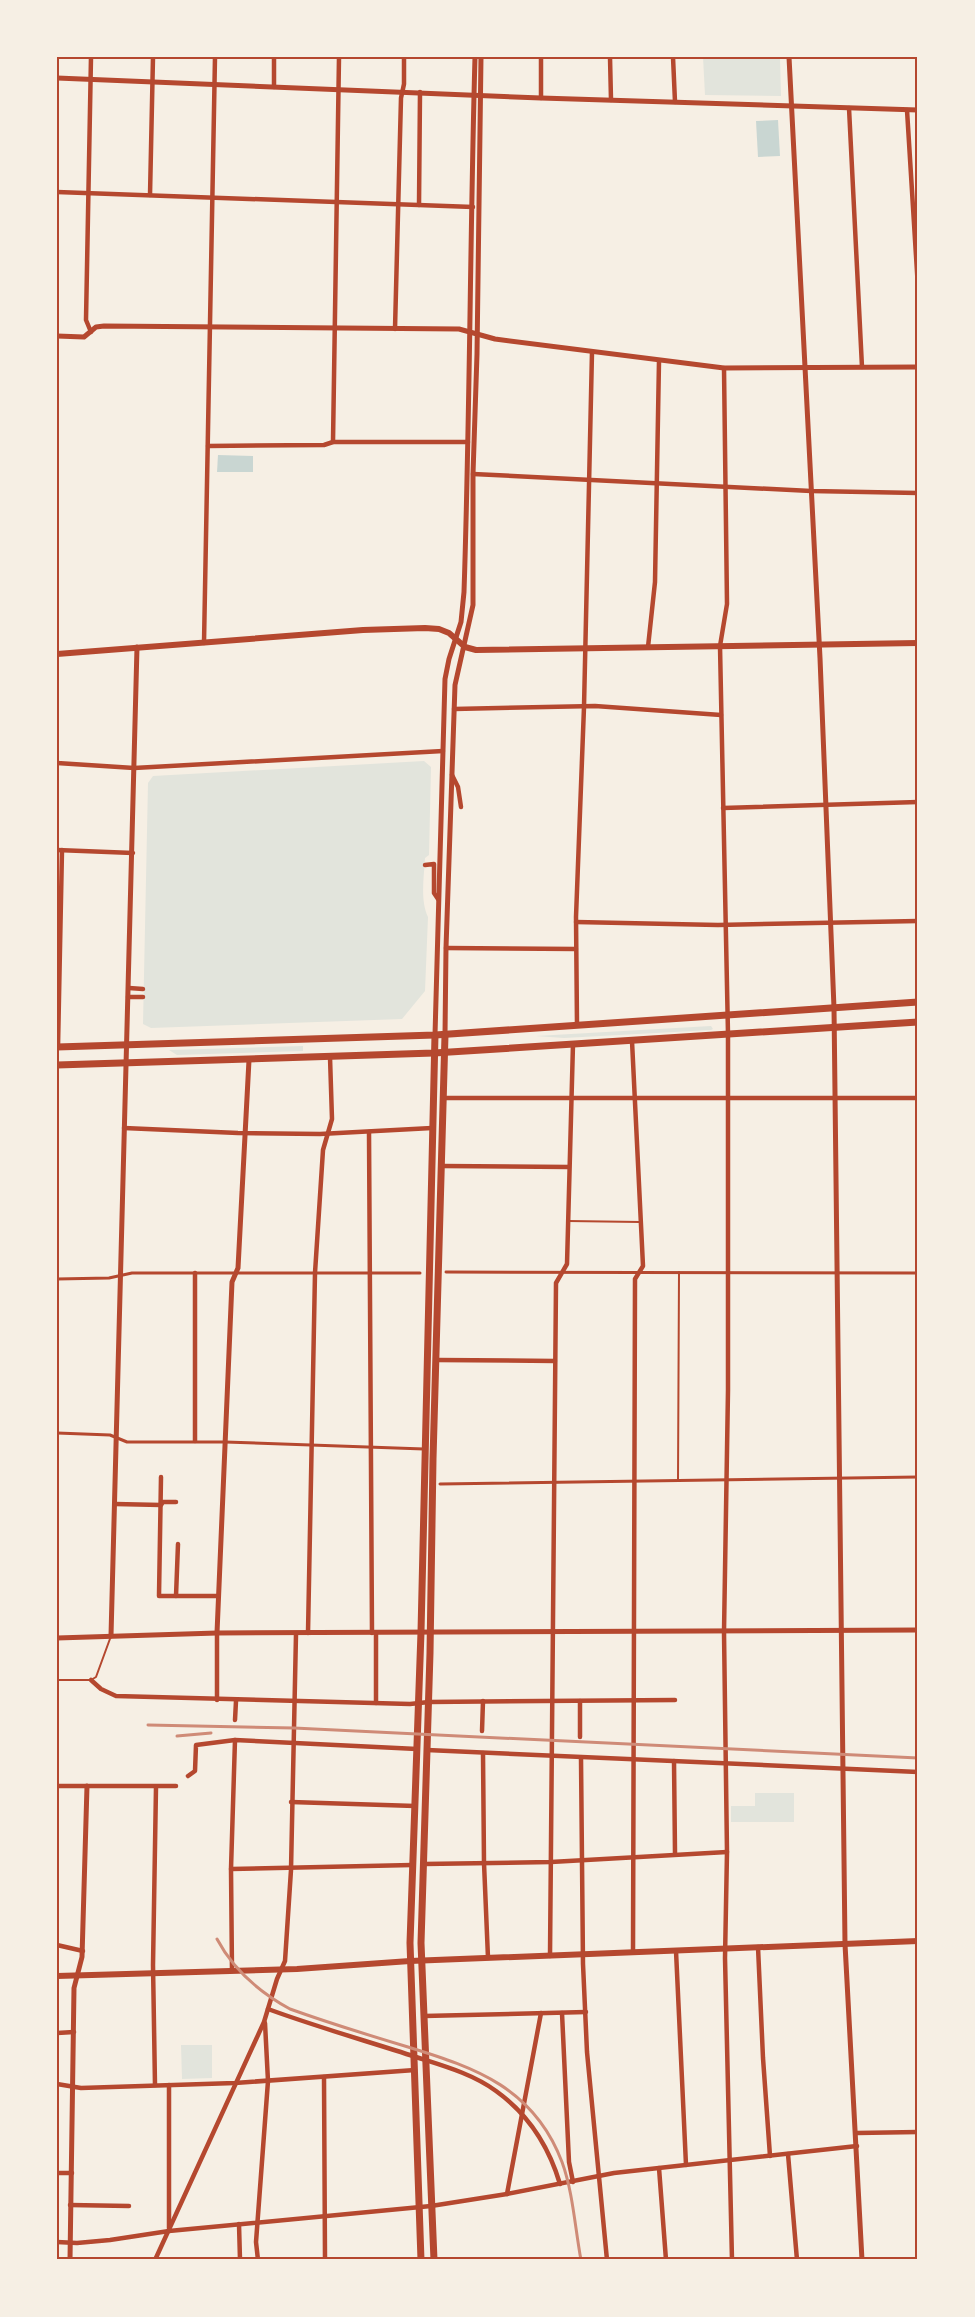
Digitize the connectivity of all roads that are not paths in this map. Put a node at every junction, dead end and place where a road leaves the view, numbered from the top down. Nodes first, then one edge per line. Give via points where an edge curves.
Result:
1 (91, 57) edge
2 (153, 57) edge
3 (215, 57) edge
4 (274, 57) edge
5 (339, 57) edge
6 (404, 57) edge
7 (475, 57) edge
8 (481, 57) edge
9 (541, 57) edge
10 (610, 57) edge
11 (673, 57) edge
12 (789, 57) edge
13 (57, 78) edge
14 (91, 79) junction
15 (153, 82) junction
16 (215, 84) junction
17 (274, 87) junction
18 (339, 89) junction
19 (403, 92) junction
20 (420, 92) junction
21 (474, 95) junction
22 (482, 95) junction
23 (541, 98) junction
24 (611, 100) junction
25 (675, 102) junction
26 (792, 106) junction
27 (849, 108) junction
28 (907, 110) junction
29 (918, 110) edge
30 (57, 192) edge
31 (88, 193) junction
32 (150, 195) junction
33 (211, 198) junction
34 (337, 202) junction
35 (399, 204) junction
36 (419, 205) junction
37 (473, 207) junction
38 (918, 288) edge
39 (210, 327) junction
40 (335, 328) junction
41 (395, 329) junction
42 (91, 332) junction
43 (469, 332) junction
44 (57, 336) edge
45 (477, 336) junction
46 (592, 352) junction
47 (659, 361) junction
48 (805, 367) junction
49 (862, 367) junction
50 (918, 367) edge
51 (724, 368) junction
52 (333, 442) junction
53 (468, 442) junction
54 (208, 446) junction
55 (473, 474) junction
56 (588, 480) junction
57 (657, 483) junction
58 (725, 486) junction
59 (811, 491) junction
60 (918, 493) edge
61 (455, 639) junction
62 (204, 643) junction
63 (918, 643) edge
64 (818, 644) junction
65 (465, 646) junction
66 (720, 646) junction
67 (137, 647) junction
68 (648, 647) junction
69 (584, 649) junction
70 (57, 654) edge
71 (584, 707) junction
72 (454, 709) junction
73 (721, 715) junction
74 (443, 751) junction
75 (288, 760) junction
76 (57, 763) edge
77 (289, 766) dead end
78 (135, 768) junction
79 (452, 775) junction
80 (918, 802) edge
81 (826, 804) junction
82 (461, 807) dead end
83 (723, 808) junction
84 (59, 850) edge
85 (133, 853) junction
86 (425, 864) dead end
87 (438, 899) junction
88 (918, 921) edge
89 (576, 922) junction
90 (831, 922) junction
91 (725, 924) junction
92 (446, 948) junction
93 (576, 949) junction
94 (58, 964) edge
95 (129, 988) junction
96 (144, 989) dead end
97 (128, 997) junction
98 (143, 997) dead end
99 (918, 1002) edge
100 (834, 1008) junction
101 (728, 1015) junction
102 (918, 1022) edge
103 (577, 1025) junction
104 (835, 1026) junction
105 (728, 1034) junction
106 (435, 1035) junction
107 (445, 1035) junction
108 (632, 1041) junction
109 (573, 1044) junction
110 (127, 1045) junction
111 (57, 1047) edge
112 (445, 1052) junction
113 (434, 1053) junction
114 (330, 1057) junction
115 (249, 1060) junction
116 (126, 1064) junction
117 (57, 1065) edge
118 (571, 1097) junction
119 (444, 1098) junction
120 (634, 1098) junction
121 (728, 1098) junction
122 (918, 1098) edge
123 (836, 1099) junction
124 (124, 1128) junction
125 (432, 1128) junction
126 (369, 1132) junction
127 (245, 1133) junction
128 (329, 1133) junction
129 (442, 1166) junction
130 (569, 1167) junction
131 (568, 1221) junction
132 (641, 1222) junction
133 (446, 1272) dead end
134 (640, 1272) junction
135 (679, 1272) junction
136 (728, 1272) junction
137 (838, 1272) junction
138 (195, 1273) junction
139 (235, 1273) junction
140 (371, 1273) junction
141 (420, 1273) dead end
142 (562, 1273) junction
143 (918, 1273) edge
144 (315, 1274) junction
145 (120, 1275) junction
146 (57, 1279) edge
147 (437, 1360) junction
148 (555, 1361) junction
149 (57, 1433) edge
150 (117, 1438) junction
151 (195, 1441) junction
152 (225, 1442) junction
153 (311, 1446) junction
154 (372, 1448) junction
155 (424, 1449) junction
156 (161, 1477) dead end
157 (918, 1477) edge
158 (839, 1478) junction
159 (726, 1480) junction
160 (636, 1481) junction
161 (678, 1481) junction
162 (553, 1483) junction
163 (440, 1484) dead end
164 (176, 1503) dead end
165 (115, 1504) junction
166 (161, 1504) junction
167 (178, 1545) dead end
168 (176, 1596) junction
169 (218, 1596) junction
170 (842, 1630) junction
171 (918, 1630) edge
172 (421, 1632) junction
173 (430, 1632) junction
174 (552, 1632) junction
175 (635, 1632) junction
176 (724, 1632) junction
177 (217, 1633) junction
178 (374, 1633) junction
179 (296, 1634) junction
180 (308, 1634) junction
181 (111, 1636) junction
182 (57, 1638) edge
183 (57, 1680) edge
184 (91, 1680) junction
185 (217, 1700) junction
186 (634, 1700) junction
187 (675, 1700) dead end
188 (236, 1701) junction
189 (483, 1701) junction
190 (551, 1701) junction
191 (580, 1701) junction
192 (294, 1702) junction
193 (429, 1702) junction
194 (376, 1703) junction
195 (418, 1703) junction
196 (235, 1720) dead end
197 (482, 1731) dead end
198 (580, 1737) dead end
199 (235, 1740) junction
200 (294, 1743) junction
201 (417, 1749) junction
202 (427, 1750) junction
203 (483, 1754) junction
204 (551, 1757) junction
205 (581, 1758) junction
206 (633, 1760) junction
207 (674, 1761) junction
208 (725, 1763) junction
209 (842, 1768) junction
210 (918, 1772) edge
211 (189, 1776) dead end
212 (57, 1786) edge
213 (87, 1786) junction
214 (176, 1786) dead end
215 (156, 1787) junction
216 (291, 1802) junction
217 (415, 1806) junction
218 (727, 1852) junction
219 (675, 1854) junction
220 (633, 1856) junction
221 (581, 1859) junction
222 (551, 1862) junction
223 (484, 1863) junction
224 (424, 1864) junction
225 (412, 1865) junction
226 (290, 1868) junction
227 (231, 1869) junction
228 (918, 1941) edge
229 (844, 1944) junction
230 (57, 1945) edge
231 (758, 1947) junction
232 (726, 1949) junction
233 (83, 1951) junction
234 (676, 1951) junction
235 (633, 1952) junction
236 (583, 1954) junction
237 (550, 1956) junction
238 (488, 1958) junction
239 (410, 1961) junction
240 (422, 1961) junction
241 (281, 1970) junction
242 (232, 1971) junction
243 (153, 1974) junction
244 (77, 1975) junction
245 (57, 1976) edge
246 (268, 2009) junction
247 (541, 2013) junction
248 (562, 2013) junction
249 (586, 2013) junction
250 (424, 2016) junction
251 (264, 2022) junction
252 (74, 2032) junction
253 (57, 2033) edge
254 (414, 2057) junction
255 (426, 2060) junction
256 (415, 2070) junction
257 (324, 2077) junction
258 (268, 2081) junction
259 (235, 2083) junction
260 (57, 2084) edge
261 (73, 2085) junction
262 (155, 2085) junction
263 (169, 2085) junction
264 (521, 2114) junction
265 (918, 2132) edge
266 (856, 2133) junction
267 (857, 2146) junction
268 (788, 2154) junction
269 (770, 2156) junction
270 (730, 2161) junction
271 (686, 2165) junction
272 (659, 2168) junction
273 (57, 2173) edge
274 (72, 2173) junction
275 (598, 2176) junction
276 (573, 2182) junction
277 (560, 2184) junction
278 (507, 2194) junction
279 (70, 2205) junction
280 (129, 2206) dead end
281 (419, 2206) junction
282 (431, 2206) junction
283 (324, 2216) junction
284 (258, 2222) junction
285 (239, 2224) junction
286 (169, 2231) junction
287 (57, 2242) edge
288 (70, 2243) junction
289 (70, 2260) edge
290 (155, 2260) edge
291 (240, 2260) edge
292 (258, 2260) edge
293 (325, 2260) edge
294 (421, 2260) edge
295 (434, 2260) edge
296 (607, 2260) edge
297 (666, 2260) edge
298 (732, 2260) edge
299 (797, 2260) edge
300 (862, 2260) edge

1 - 14 street
2 - 15 street
3 - 16 street
4 - 17 street
5 - 18 street
6 - 19 street
7 - 21 street
8 - 22 street
9 - 23 street
10 - 24 street
11 - 25 street
12 - 26 street
13 - 14 street
14 - 15 street
14 - 31 street
15 - 16 street
15 - 32 street
16 - 17 street
16 - 33 street
17 - 18 street
18 - 19 street
18 - 34 street
19 - 20 street
19 - 35 street
20 - 21 street
20 - 36 street
21 - 22 street
21 - 37 street
22 - 23 street
22 - 45 street
23 - 24 street
24 - 25 street
25 - 26 street
26 - 27 street
26 - 48 street
27 - 28 street
27 - 49 street
28 - 29 street
28 - 38 street
30 - 31 street
31 - 32 street
31 - 42 street via 86,320
32 - 33 street
33 - 34 street
33 - 39 street
34 - 35 street
34 - 40 street
35 - 36 street
35 - 41 street
36 - 37 street
37 - 43 street
39 - 40 street
39 - 42 street via 104,326
39 - 54 street
40 - 41 street
40 - 52 street
41 - 43 street
42 - 44 street via 84,337
43 - 45 street
43 - 53 street
45 - 46 street
45 - 55 street
46 - 47 street
46 - 56 street
47 - 51 street
47 - 57 street
48 - 49 street
48 - 51 street
48 - 59 street
49 - 50 street
51 - 58 street
52 - 53 street
52 - 54 street
53 - 61 street via 464,592
54 - 62 street
55 - 56 street
55 - 65 street via 473,604
56 - 57 street
56 - 69 street
57 - 58 street
57 - 68 street via 655,582
58 - 59 street
58 - 66 street via 727,604
59 - 60 street
59 - 64 street
61 - 62 main road via 439,629 425,628
61 - 65 main road
61 - 74 street via 445,679
62 - 67 main road
63 - 64 main road
64 - 66 main road
64 - 81 street
65 - 69 main road via 476,650
65 - 72 street via 455,685
66 - 68 main road
66 - 73 street
67 - 70 main road
67 - 78 street
68 - 69 main road
69 - 71 street
71 - 72 street
71 - 73 street
71 - 89 street
72 - 79 street
73 - 83 street
74 - 75 street
74 - 87 street
75 - 77 street
75 - 78 street
76 - 78 street
78 - 85 street
79 - 82 street
79 - 92 street
80 - 81 street
81 - 83 street
81 - 90 street
83 - 91 street
84 - 85 street
84 - 94 street
85 - 95 street
86 - 87 street via 434,864 434,893
87 - 106 street
88 - 90 street
89 - 91 street
89 - 93 street
90 - 91 street
90 - 100 street
91 - 101 street
92 - 93 street
92 - 107 street
93 - 103 street
94 - 111 street
95 - 96 street
95 - 97 street
97 - 98 street
97 - 110 street
99 - 100 highway
100 - 101 highway
100 - 104 street
101 - 103 highway
101 - 105 street
102 - 104 highway
103 - 107 highway
104 - 105 highway
104 - 123 street
105 - 108 highway
105 - 121 street
106 - 107 highway
106 - 110 highway
106 - 113 highway
107 - 112 highway
108 - 109 highway
108 - 120 street
109 - 112 highway
109 - 118 street
110 - 111 highway
110 - 116 street
112 - 113 highway
112 - 119 highway
113 - 114 highway
113 - 125 highway
114 - 115 highway
114 - 128 street
115 - 116 highway
115 - 127 street
116 - 117 highway
116 - 124 street
118 - 119 street
118 - 120 street
118 - 130 street
119 - 129 highway
120 - 121 street
120 - 132 street
121 - 123 street
121 - 136 street
122 - 123 street
123 - 137 street
124 - 127 street
124 - 145 street
125 - 126 street
125 - 155 highway
126 - 128 street
126 - 140 street
127 - 128 street
127 - 139 street
128 - 144 street via 323,1149
129 - 130 street
129 - 147 highway
130 - 131 street
131 - 132 lane
131 - 142 street via 567,1264
132 - 134 street
133 - 142 street
134 - 135 street
134 - 142 street
134 - 160 street via 635,1279
135 - 136 street
135 - 161 lane
136 - 137 street
136 - 159 street
137 - 143 street
137 - 158 street
138 - 139 street
138 - 145 street
138 - 151 street
139 - 144 street
139 - 152 street via 231,1282
140 - 141 street
140 - 144 street
140 - 154 street
142 - 148 street via 556,1283
144 - 153 street
145 - 146 street
145 - 150 street
147 - 148 street
147 - 173 highway
148 - 162 street
149 - 150 street
150 - 151 street via 128,1442
150 - 165 street
151 - 152 street
152 - 153 street
152 - 169 street
153 - 154 street
153 - 180 street
154 - 155 street
154 - 178 street
155 - 172 highway
156 - 166 street
157 - 158 street
158 - 159 street
158 - 170 street
159 - 161 street
159 - 176 street
160 - 161 street
160 - 162 street
160 - 175 street
162 - 163 street
162 - 174 street
164 - 166 street
165 - 166 street
165 - 181 street
166 - 168 street via 159,1596
167 - 168 street
168 - 169 street
169 - 177 street
170 - 171 street
170 - 176 street
170 - 209 street
172 - 173 street
172 - 178 street
172 - 195 highway
173 - 174 street
173 - 193 highway
174 - 175 street
174 - 190 street
175 - 176 street
175 - 186 street
176 - 208 street
177 - 179 street
177 - 181 street
177 - 185 street
178 - 180 street
178 - 194 street
179 - 180 street
179 - 192 street
181 - 182 street
181 - 184 lane via 99,1674
183 - 184 lane
184 - 185 street via 116,1696
185 - 188 street
186 - 187 street
186 - 191 street
186 - 206 street
188 - 192 street
188 - 196 street
189 - 190 street
189 - 193 street
189 - 197 street
190 - 191 street
190 - 204 street
191 - 198 street
192 - 194 street
192 - 200 street
193 - 195 street
193 - 202 highway
194 - 195 street
195 - 201 highway
199 - 200 street
199 - 211 street via 196,1744 195,1771
199 - 227 street
200 - 201 street
200 - 216 street
201 - 217 highway
202 - 203 street
202 - 224 highway
203 - 204 street
203 - 223 street
204 - 205 street
204 - 222 street
205 - 206 street
205 - 221 street
206 - 207 street
206 - 220 street
207 - 208 street
207 - 219 street
208 - 209 street
208 - 218 street
209 - 210 street
209 - 229 street
212 - 213 street
213 - 215 street
213 - 233 street
214 - 215 street
215 - 243 street
216 - 217 street
216 - 226 street
217 - 225 highway
218 - 219 street
218 - 232 street
219 - 220 street
220 - 221 street
220 - 235 street
221 - 222 street
221 - 236 street
222 - 223 street
222 - 237 street
223 - 224 street
223 - 238 street
224 - 240 highway
225 - 226 street
225 - 239 highway
226 - 227 street
226 - 241 street via 285,1960
227 - 242 street
228 - 229 main road
229 - 231 main road
229 - 266 street
230 - 233 street
231 - 232 main road
231 - 269 street
232 - 234 main road
232 - 270 street
233 - 244 street
234 - 235 main road
234 - 271 street
235 - 236 main road
236 - 237 main road
236 - 249 street
237 - 238 main road
238 - 240 main road
239 - 240 main road
239 - 241 main road
239 - 254 highway
240 - 250 highway
241 - 242 main road
241 - 246 street
242 - 243 main road
243 - 244 main road
243 - 262 street
244 - 245 main road
244 - 252 street
246 - 251 street
246 - 254 street
247 - 248 street
247 - 250 street
247 - 264 street
248 - 249 street
248 - 276 street
249 - 275 street
250 - 255 highway
251 - 258 street
251 - 259 street
252 - 253 street
252 - 261 street
254 - 255 street
254 - 256 highway
255 - 264 street via 486,2085
255 - 282 highway
256 - 257 street
256 - 281 highway
257 - 258 street
257 - 283 street
258 - 259 street
258 - 284 street
259 - 263 street
259 - 286 street
260 - 261 street
261 - 262 street
261 - 274 street
262 - 263 street
263 - 286 street
264 - 277 street via 548,2151
264 - 278 street
265 - 266 street
266 - 267 street
267 - 268 street
267 - 300 street
268 - 269 street
268 - 299 street
269 - 270 street
270 - 271 street
270 - 298 street
271 - 272 street
272 - 275 street
272 - 297 street
273 - 274 street
274 - 279 street
275 - 276 street
275 - 296 street
276 - 277 street
277 - 278 street
278 - 282 street
279 - 280 street
279 - 288 street
281 - 282 street
281 - 283 street
281 - 294 highway
282 - 295 highway
283 - 284 street
283 - 293 street
284 - 285 street
284 - 292 street
285 - 286 street
285 - 291 street
286 - 288 street
286 - 290 street
287 - 288 street
288 - 289 street

